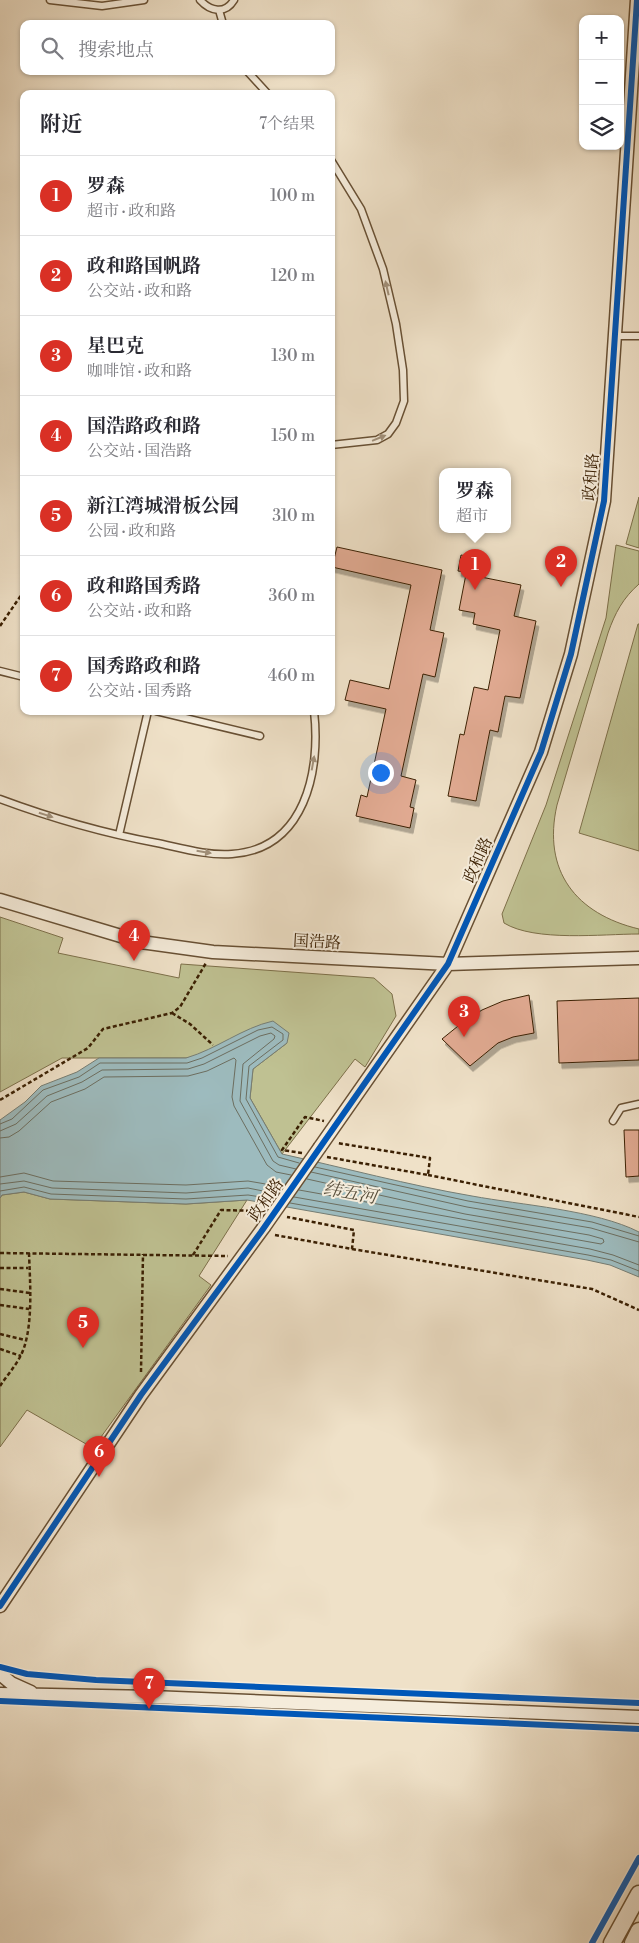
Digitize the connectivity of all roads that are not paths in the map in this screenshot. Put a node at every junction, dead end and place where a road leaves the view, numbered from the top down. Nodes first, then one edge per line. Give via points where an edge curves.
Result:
1 (50, 0) edge
2 (144, 0) edge
3 (200, 0) edge
4 (234, 0) edge
5 (637, 0) edge
6 (219, 10) junction
7 (222, 20) edge
8 (251, 75) edge
9 (265, 90) edge
10 (335, 167) edge
11 (616, 336) junction
12 (639, 336) edge
13 (335, 445) edge
14 (0, 671) edge
15 (20, 676) edge
16 (147, 715) edge
17 (173, 715) edge
18 (314, 715) edge
19 (260, 736) dead end
20 (0, 799) edge
21 (118, 835) junction
22 (0, 900) edge
23 (639, 958) edge
24 (448, 964) junction
25 (639, 1104) edge
26 (612, 1121) dead end
27 (1, 1605) edge
28 (0, 1674) edge
29 (0, 1694) edge
30 (38, 1695) junction
31 (639, 1717) edge
32 (639, 1894) edge
33 (639, 1931) edge
34 (612, 1943) edge
35 (633, 1943) edge

1 - 2 lane via 102,6
3 - 6 lane via 208,8
4 - 6 lane
5 - 11 street, 政和路
6 - 7 lane
8 - 9 lane
13 -> 10 lane via 377,440 388,434 404,401 396,324 383,269 361,209
11 - 12 lane
11 - 24 street, 政和路 via 604,501 571,654 541,752
14 - 15 lane
16 - 21 lane
17 - 19 lane
21 -> 18 lane via 224,854 267,845 292,823 306,799 316,743
20 -> 21 lane via 58,820
22 - 24 street, 国浩路 via 141,942 213,952
23 - 24 street, 国浩路
24 - 27 street, 政和路, bridge via 319,1150 141,1395
25 - 26 lane via 621,1108
28 - 30 street via 10,1683
29 - 30 street
30 - 31 street
32 - 34 street
33 - 35 street

